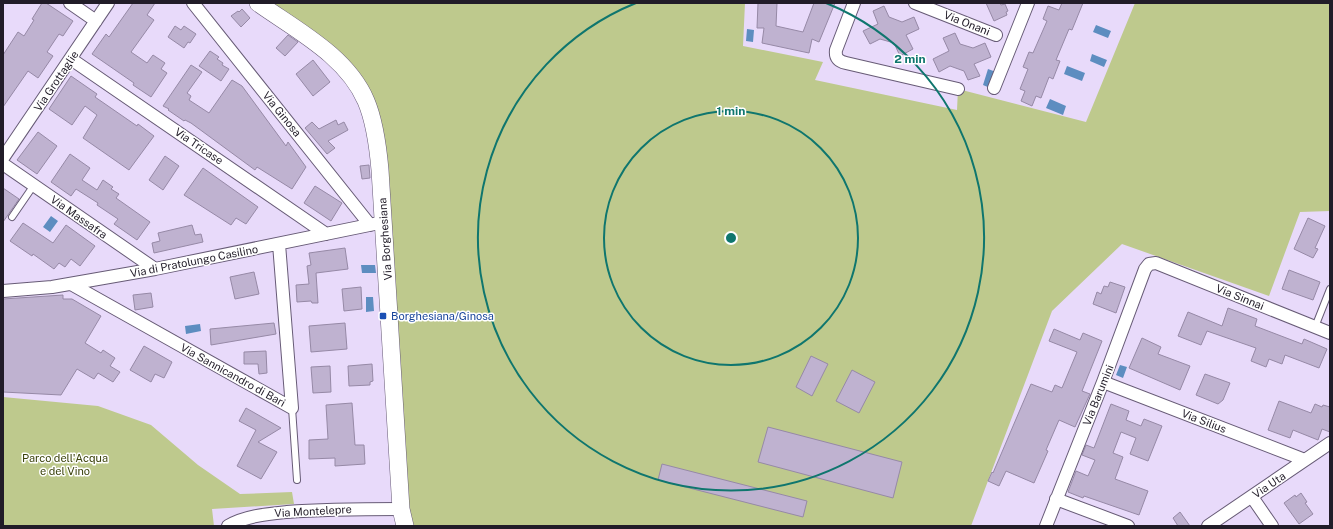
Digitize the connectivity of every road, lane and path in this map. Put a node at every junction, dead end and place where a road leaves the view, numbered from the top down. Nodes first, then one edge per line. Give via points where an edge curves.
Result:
1 (70, 3) edge
2 (108, 3) edge
3 (193, 3) edge
4 (258, 3) edge
5 (854, 3) edge
6 (915, 3) edge
7 (1028, 3) edge
8 (96, 21) junction
9 (996, 35) dead end
10 (71, 59) junction
11 (994, 88) dead end
12 (958, 89) dead end
13 (3, 158) edge
14 (3, 164) edge
15 (34, 185) junction
16 (12, 217) dead end
17 (377, 224) junction
18 (326, 234) junction
19 (278, 244) junction
20 (1149, 264) joint
21 (155, 269) junction
22 (71, 284) junction
23 (1330, 289) edge
24 (3, 291) edge
25 (1315, 327) junction
26 (1330, 333) edge
27 (1103, 382) junction
28 (292, 408) junction
29 (1330, 443) edge
30 (1306, 460) junction
31 (297, 480) dead end
32 (1252, 497) junction
33 (1056, 499) junction
34 (400, 509) junction
35 (228, 526) edge
36 (405, 526) edge
37 (1046, 526) edge
38 (1128, 526) edge
39 (1208, 526) edge
40 (1272, 526) edge

1 - 8 street
2 - 8 street, Via Grottaglie
3 - 17 street, Via Ginosa
4 - 17 street, Via Borghesiana via 329,54 347,71 362,93 370,110 380,170
5 - 12 street via 836,50 838,60
6 - 9 street, Via Onani
7 - 11 street
8 - 10 street, Via Grottaglie
10 - 13 street, Via Grottaglie
10 - 18 street, Via Tricase
14 - 15 street, Via Massafra
15 - 16 lane
15 - 21 street, Via Massafra
17 - 18 street, Via di Pratolungo Casilino
17 - 34 street, Via Borghesiana
18 - 19 street, Via di Pratolungo Casilino
19 - 21 street, Via di Pratolungo Casilino
19 - 28 street, Via Sannicandro di Bari
20 - 25 street, Via Sinnai via 1156,263
20 - 27 street, Via Barumini
21 - 22 street, Via di Pratolungo Casilino
22 - 24 street, Via di Pratolungo Casilino
22 - 28 street, Via Sannicandro di Bari
23 - 25 lane
25 - 26 street, Via Sinnai
27 - 30 street, Via Silius
27 - 33 street, Via Barumini
28 - 31 lane
29 - 30 street, Via Uta
30 - 32 street, Via Uta
32 - 39 street, Via Uta
32 - 40 street
33 - 37 street, Via Barumini
33 - 38 street
34 - 35 street, Via Montelepre via 309,510 266,514
34 - 36 street, Via Borghesiana

